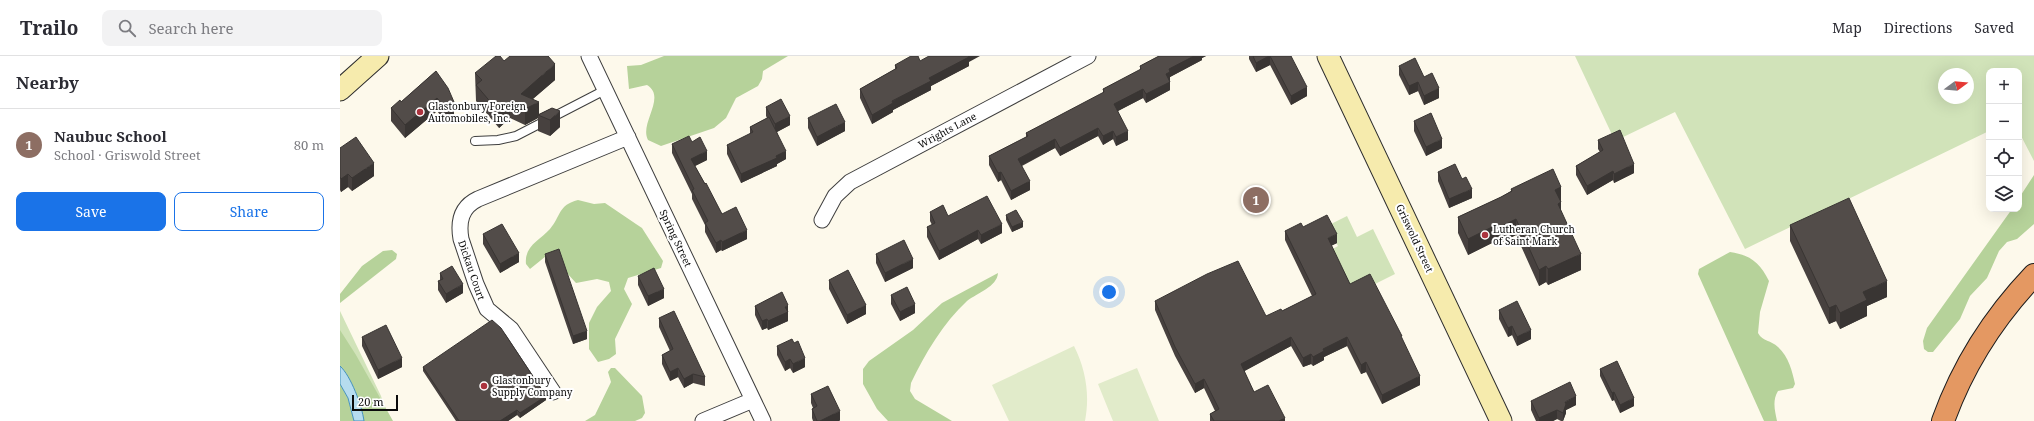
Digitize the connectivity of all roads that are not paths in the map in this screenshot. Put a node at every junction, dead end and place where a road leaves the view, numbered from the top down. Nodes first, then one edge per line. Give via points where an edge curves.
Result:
1 (378, 56) edge
2 (589, 56) edge
3 (1088, 56) edge
4 (1328, 56) edge
5 (340, 90) edge
6 (605, 90) junction
7 (628, 137) junction
8 (475, 141) dead end
9 (822, 220) dead end
10 (2034, 275) edge
11 (553, 392) dead end
12 (753, 400) junction
13 (703, 421) edge
14 (763, 421) edge
15 (1501, 421) edge
16 (1943, 421) edge

1 - 5 main road
2 - 6 street, Spring Street
3 - 9 street, Wrights Lane via 850,182 832,199
4 - 15 main road, Griswold Street
6 - 7 street, Spring Street
6 - 8 lane via 516,136
7 - 11 street, Dickau Court via 478,199 468,205 463,213 459,229 461,239 484,303 492,315 511,329
7 - 12 street, Spring Street
10 - 16 highway via 2008,303 1983,337 1961,375
12 - 13 street
12 - 14 street, Spring Street

